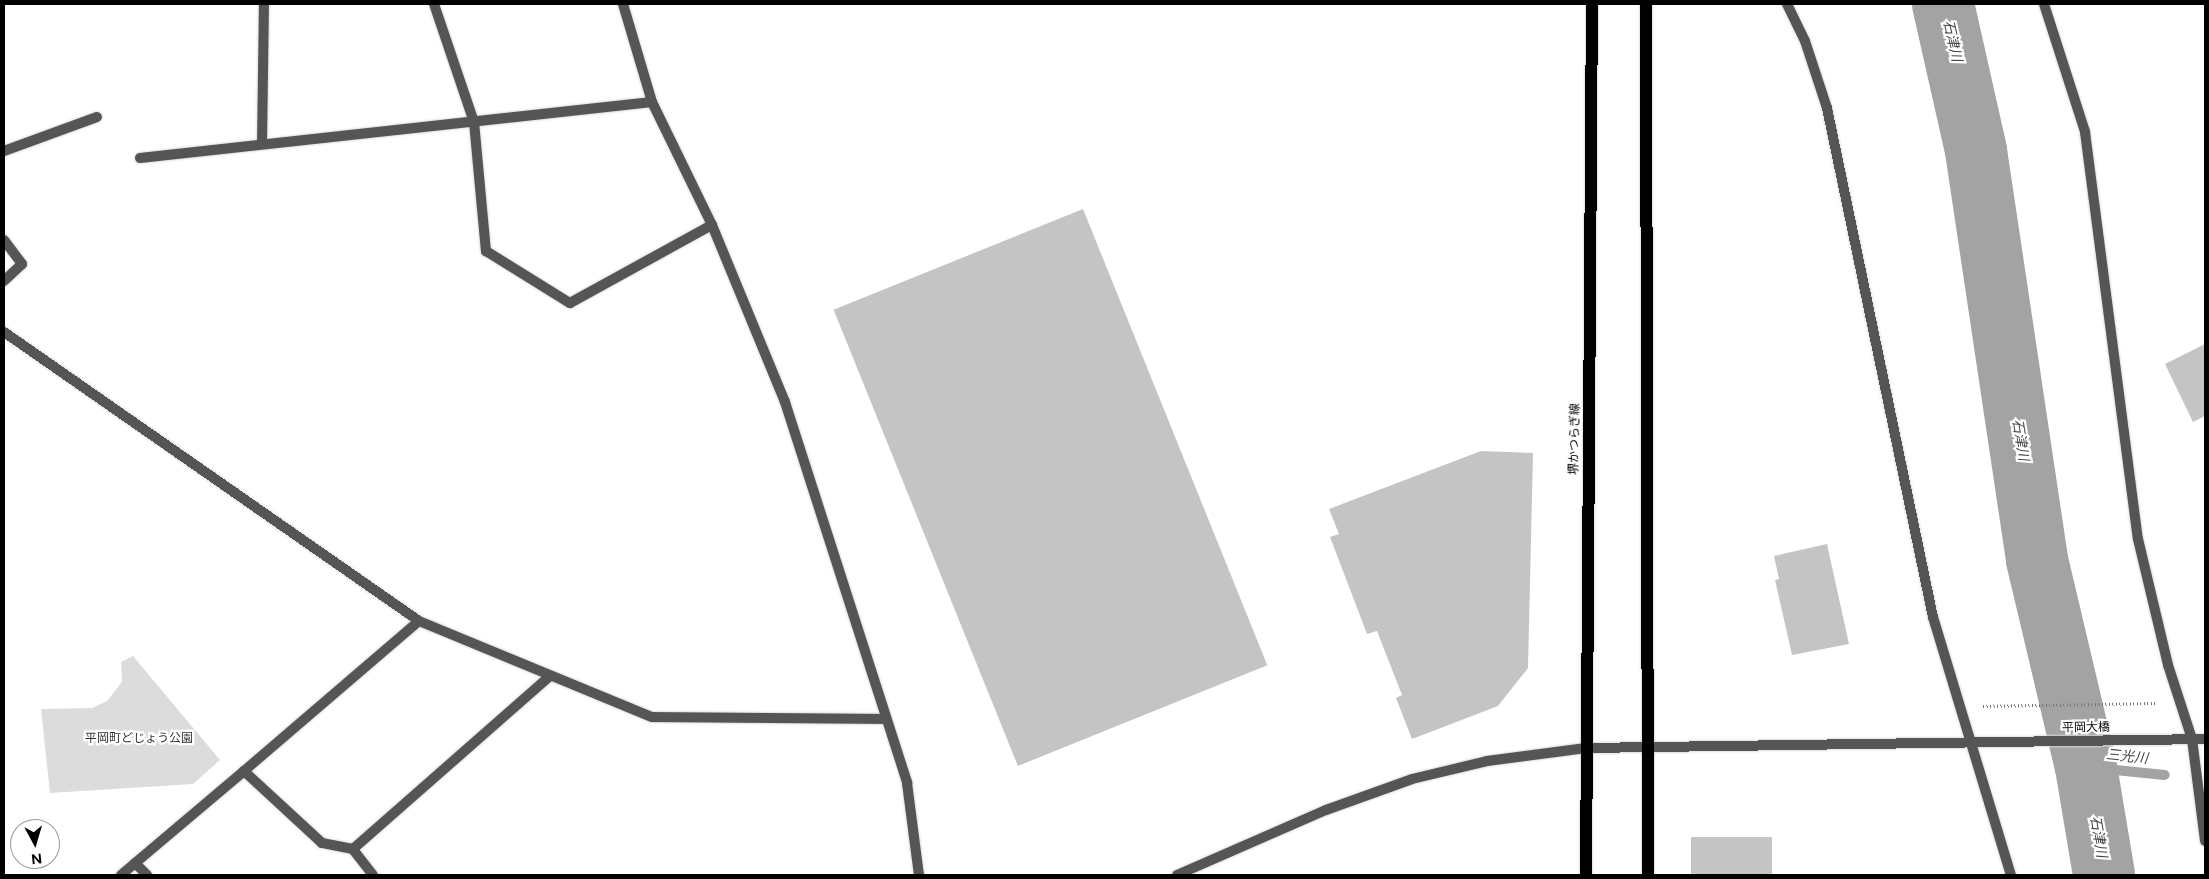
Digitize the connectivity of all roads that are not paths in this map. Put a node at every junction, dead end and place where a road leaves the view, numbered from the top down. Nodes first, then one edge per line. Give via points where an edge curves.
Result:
1 (264, 4) edge
2 (434, 4) edge
3 (623, 4) edge
4 (1592, 4) edge
5 (1646, 4) edge
6 (1788, 4) edge
7 (2044, 4) edge
8 (652, 102) junction
9 (97, 117) dead end
10 (474, 122) junction
11 (262, 144) junction
12 (4, 151) edge
13 (140, 158) dead end
14 (712, 225) junction
15 (4, 240) edge
16 (4, 281) edge
17 (4, 332) edge
18 (419, 620) junction
19 (549, 677) junction
20 (886, 720) junction
21 (2205, 739) edge
22 (2192, 740) junction
23 (1971, 741) junction
24 (1649, 747) junction
25 (1586, 748) junction
26 (244, 771) junction
27 (2205, 841) edge
28 (353, 849) junction
29 (135, 863) junction
30 (121, 875) edge
31 (147, 875) edge
32 (373, 875) edge
33 (919, 875) edge
34 (1177, 875) edge
35 (1586, 875) edge
36 (1648, 875) edge
37 (2010, 875) edge

1 - 11 street
2 - 10 street
3 - 8 street
4 - 25 main road, 堺かつらぎ線
5 - 24 main road
6 - 23 street via 1805,41 1827,108 1933,617
7 - 22 street via 2085,132 2138,539 2168,664
8 - 10 street
8 - 14 street
9 - 12 street
10 - 11 street
10 - 14 street via 486,250 570,303
11 - 13 street
14 - 20 street via 785,402
15 - 16 street via 22,264
17 - 18 street
18 - 19 street
18 - 26 street
19 - 20 street via 652,717
19 - 28 street
20 - 33 street via 907,783
21 - 22 street, 平岡大橋
22 - 23 street, 平岡大橋
22 - 27 street
23 - 24 street, 平岡大橋
23 - 37 street
24 - 25 street, 平岡大橋
24 - 36 main road
25 - 34 street, 平岡大橋 via 1487,762 1412,779 1326,810
25 - 35 main road, 堺かつらぎ線
26 - 28 street via 322,844
26 - 29 street
28 - 32 street
29 - 30 street
29 - 31 street

